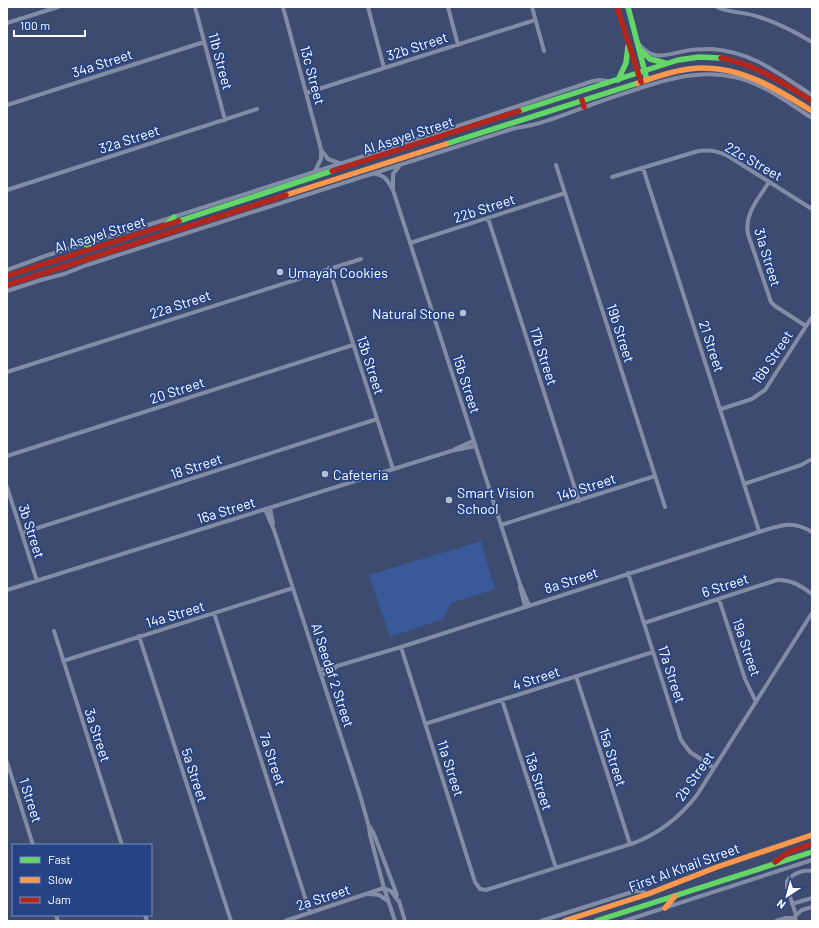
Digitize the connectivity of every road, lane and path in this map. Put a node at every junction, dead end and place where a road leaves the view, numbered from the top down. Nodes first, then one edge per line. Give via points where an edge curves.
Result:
1 (58, 7) edge
2 (195, 7) edge
3 (284, 7) edge
4 (368, 7) edge
5 (448, 7) edge
6 (532, 7) edge
7 (617, 7) edge
8 (628, 7) edge
9 (717, 7) edge
10 (535, 20) junction
11 (7, 23) edge
12 (627, 37) junction
13 (204, 42) junction
14 (812, 42) edge
15 (638, 43) junction
16 (458, 45) junction
17 (639, 50) junction
18 (544, 51) dead end
19 (669, 63) junction
20 (384, 68) junction
21 (641, 72) junction
22 (734, 74) junction
23 (618, 80) junction
24 (644, 81) junction
25 (306, 93) junction
26 (812, 95) edge
27 (582, 100) junction
28 (812, 101) edge
29 (7, 105) edge
30 (584, 107) junction
31 (257, 109) dead end
32 (812, 111) edge
33 (812, 118) edge
34 (225, 120) junction
35 (450, 131) junction
36 (474, 138) junction
37 (321, 149) junction
38 (343, 163) junction
39 (402, 164) junction
40 (556, 165) dead end
41 (643, 168) junction
42 (315, 172) junction
43 (369, 174) junction
44 (350, 175) junction
45 (612, 177) dead end
46 (769, 182) junction
47 (7, 190) edge
48 (393, 190) junction
49 (565, 192) junction
50 (812, 209) edge
51 (174, 217) junction
52 (488, 218) junction
53 (165, 226) junction
54 (410, 243) junction
55 (84, 244) junction
56 (94, 248) junction
57 (361, 259) dead end
58 (329, 268) junction
59 (7, 270) edge
60 (7, 276) edge
61 (7, 285) edge
62 (7, 291) edge
63 (812, 317) edge
64 (806, 326) junction
65 (353, 345) junction
66 (7, 372) edge
67 (720, 409) junction
68 (377, 419) junction
69 (473, 441) junction
70 (475, 446) junction
71 (451, 451) junction
72 (7, 456) edge
73 (812, 459) edge
74 (393, 469) junction
75 (655, 476) junction
76 (744, 484) junction
77 (7, 487) edge
78 (579, 501) junction
79 (665, 507) dead end
80 (270, 508) junction
81 (265, 509) junction
82 (501, 525) junction
83 (274, 530) junction
84 (759, 531) junction
85 (812, 532) edge
86 (22, 533) junction
87 (628, 573) junction
88 (37, 581) junction
89 (293, 588) junction
90 (7, 590) edge
91 (812, 594) edge
92 (719, 599) junction
93 (527, 606) junction
94 (214, 613) junction
95 (812, 613) edge
96 (644, 623) junction
97 (54, 631) dead end
98 (140, 636) junction
99 (401, 646) junction
100 (653, 652) junction
101 (63, 661) junction
102 (337, 666) junction
103 (319, 670) junction
104 (321, 676) junction
105 (576, 676) junction
106 (502, 700) junction
107 (756, 702) junction
108 (425, 724) junction
109 (7, 762) edge
110 (714, 768) junction
111 (369, 827) junction
112 (812, 830) edge
113 (812, 834) edge
114 (804, 837) junction
115 (33, 844) edge
116 (122, 844) edge
117 (630, 844) junction
118 (812, 844) edge
119 (812, 852) edge
120 (812, 855) edge
121 (794, 858) junction
122 (812, 860) edge
123 (772, 864) junction
124 (556, 868) junction
125 (812, 871) edge
126 (384, 888) junction
127 (486, 890) joint
128 (368, 894) junction
129 (648, 894) junction
130 (676, 896) junction
131 (812, 898) edge
132 (388, 901) junction
133 (399, 902) junction
134 (792, 904) junction
135 (812, 907) edge
136 (665, 908) junction
137 (310, 913) junction
138 (796, 918) edge
139 (231, 921) edge
140 (285, 921) edge
141 (395, 921) edge
142 (405, 921) edge
143 (541, 921) edge
144 (564, 921) edge
145 (596, 921) edge
146 (624, 921) edge
147 (776, 921) edge

1 - 11 street
2 - 13 street, 11b Street
3 - 25 street, 13c Street
4 - 20 street
5 - 16 street
6 - 10 street
7 - 12 street
8 - 15 street
9 - 14 street via 759,17
10 - 16 street, 32b Street
10 - 18 street
12 - 21 street
12 - 23 street via 626,61
13 - 29 street, 34a Street
13 - 34 street, 11b Street
15 - 17 street
15 - 26 street via 648,53 660,56 698,49 741,54 760,62
16 - 20 street, 32b Street
17 - 19 street via 650,59
17 - 21 street
19 - 21 street, Al Asayel Street
19 - 28 street, Al Asayel Street via 688,58 708,57 737,60 756,67
20 - 25 street, 32b Street
21 - 23 street, Al Asayel Street
21 - 24 street
22 - 24 street, Al Asayel Street via 717,68 691,69
22 - 30 street via 683,76
22 - 32 street, Al Asayel Street via 764,82
22 - 33 street via 766,89
23 - 35 street, Al Asayel Street
24 - 27 street, Al Asayel Street
25 - 37 street, 13c Street
27 - 30 street
27 - 36 street, Al Asayel Street
30 - 36 street via 535,124
31 - 34 street, 32a Street
34 - 47 street, 32a Street
35 - 38 street
35 - 53 street, Al Asayel Street
36 - 39 street
36 - 44 street, Al Asayel Street
37 - 38 street via 332,161
37 - 42 street, 13c Street via 321,159
38 - 42 street
39 - 43 street
39 - 48 street, 15b Street via 393,174
40 - 49 street, 19b Street
41 - 45 street, 22c Street
41 - 46 street, 22c Street via 710,150 728,156
41 - 67 street, 21 Street
42 - 51 street
43 - 44 street, 15b Street
43 - 48 street, 15b Street via 383,176
43 - 62 street
44 - 61 street, Al Asayel Street
46 - 50 street, 22c Street
46 - 64 street, 31a Street via 748,216 748,234 769,299 775,306
48 - 54 street, 15b Street
49 - 52 street, 22b Street
49 - 75 street, 19b Street
51 - 53 street
51 - 55 street
52 - 54 street, 22b Street
52 - 78 street, 17b Street
53 - 56 street, Al Asayel Street
54 - 69 street, 15b Street
55 - 56 street
55 - 59 street
56 - 60 street, Al Asayel Street
57 - 58 street, 22a Street
58 - 65 street, 13b Street
58 - 66 street, 22a Street
63 - 64 street, 16b Street
64 - 67 street, 16b Street via 765,390 752,399
65 - 68 street, 13b Street
65 - 72 street, 20 Street
67 - 76 street, 21 Street
68 - 74 street, 13b Street
68 - 86 street, 18 Street
69 - 70 street, 15b Street
69 - 71 street, 16a Street
70 - 71 street, 16a Street
70 - 82 street, 15b Street
71 - 74 street, 16a Street
73 - 76 street
74 - 80 street, 16a Street
75 - 78 street, 14b Street
75 - 79 street, 19b Street
76 - 84 street, 21 Street
77 - 86 street, 3b Street
78 - 82 street, 14b Street
80 - 81 street, 16a Street
80 - 83 street, Al Seedaf 2 Street
81 - 83 street, Al Seedaf 2 Street
81 - 88 street, 16a Street
82 - 93 street, 15b Street
83 - 89 street, Al Seedaf 2 Street
84 - 85 street, 8a Street via 790,524
84 - 87 street, 8a Street
86 - 88 street, 3b Street
87 - 93 street, 8a Street
87 - 96 street, 17a Street
88 - 90 street, 16a Street
89 - 94 street, 14a Street
89 - 103 street, Al Seedaf 2 Street
91 - 92 street, 6 Street via 796,583 782,580
92 - 96 street, 6 Street
92 - 107 street, 19a Street via 745,679
93 - 99 street, 8a Street
94 - 98 street, 14a Street
94 - 137 street, 7a Street
95 - 107 street, 2b Street
96 - 100 street, 17a Street
97 - 101 street, 3a Street
98 - 101 street, 14a Street
98 - 139 street, 5a Street
99 - 102 street, 8a Street
99 - 108 street, 11a Street
100 - 105 street, 4 Street
100 - 110 street, 17a Street via 681,740 690,752
101 - 116 street, 3a Street
102 - 103 street, 8a Street
102 - 104 street, 8a Street
103 - 104 street, Al Seedaf 2 Street
104 - 111 street, Al Seedaf 2 Street
105 - 106 street, 4 Street
105 - 117 street, 15a Street
106 - 108 street, 4 Street
106 - 124 street, 13a Street
107 - 110 street, 2b Street
108 - 127 street, 11a Street via 475,882
109 - 115 street, 1 Street
110 - 117 street, 2b Street via 697,795 680,815 659,831
111 - 126 street, Al Seedaf 2 Street
111 - 133 street, Al Seedaf 2 Street
112 - 114 street
113 - 114 street, First Al Khail Street
114 - 129 street, First Al Khail Street
117 - 124 street, 2b Street
118 - 123 street via 789,852
119 - 121 street, First Al Khail Street
120 - 121 street
121 - 123 street, First Al Khail Street
122 - 136 street
123 - 130 street, First Al Khail Street
124 - 127 street, 2b Street
125 - 134 street via 807,870 788,879 787,886
126 - 128 street, 2a Street
126 - 132 street, Al Seedaf 2 Street
126 - 133 street via 392,891
128 - 132 street, 2a Street via 379,895
128 - 137 street, 2a Street
129 - 143 street via 635,891
129 - 144 street, First Al Khail Street
130 - 136 street
130 - 145 street, First Al Khail Street
131 - 134 street
132 - 141 street, Al Seedaf 2 Street
133 - 142 street, Al Seedaf 2 Street
134 - 138 street
135 - 138 street via 802,910
136 - 146 street
137 - 140 street, 2a Street
138 - 147 street

